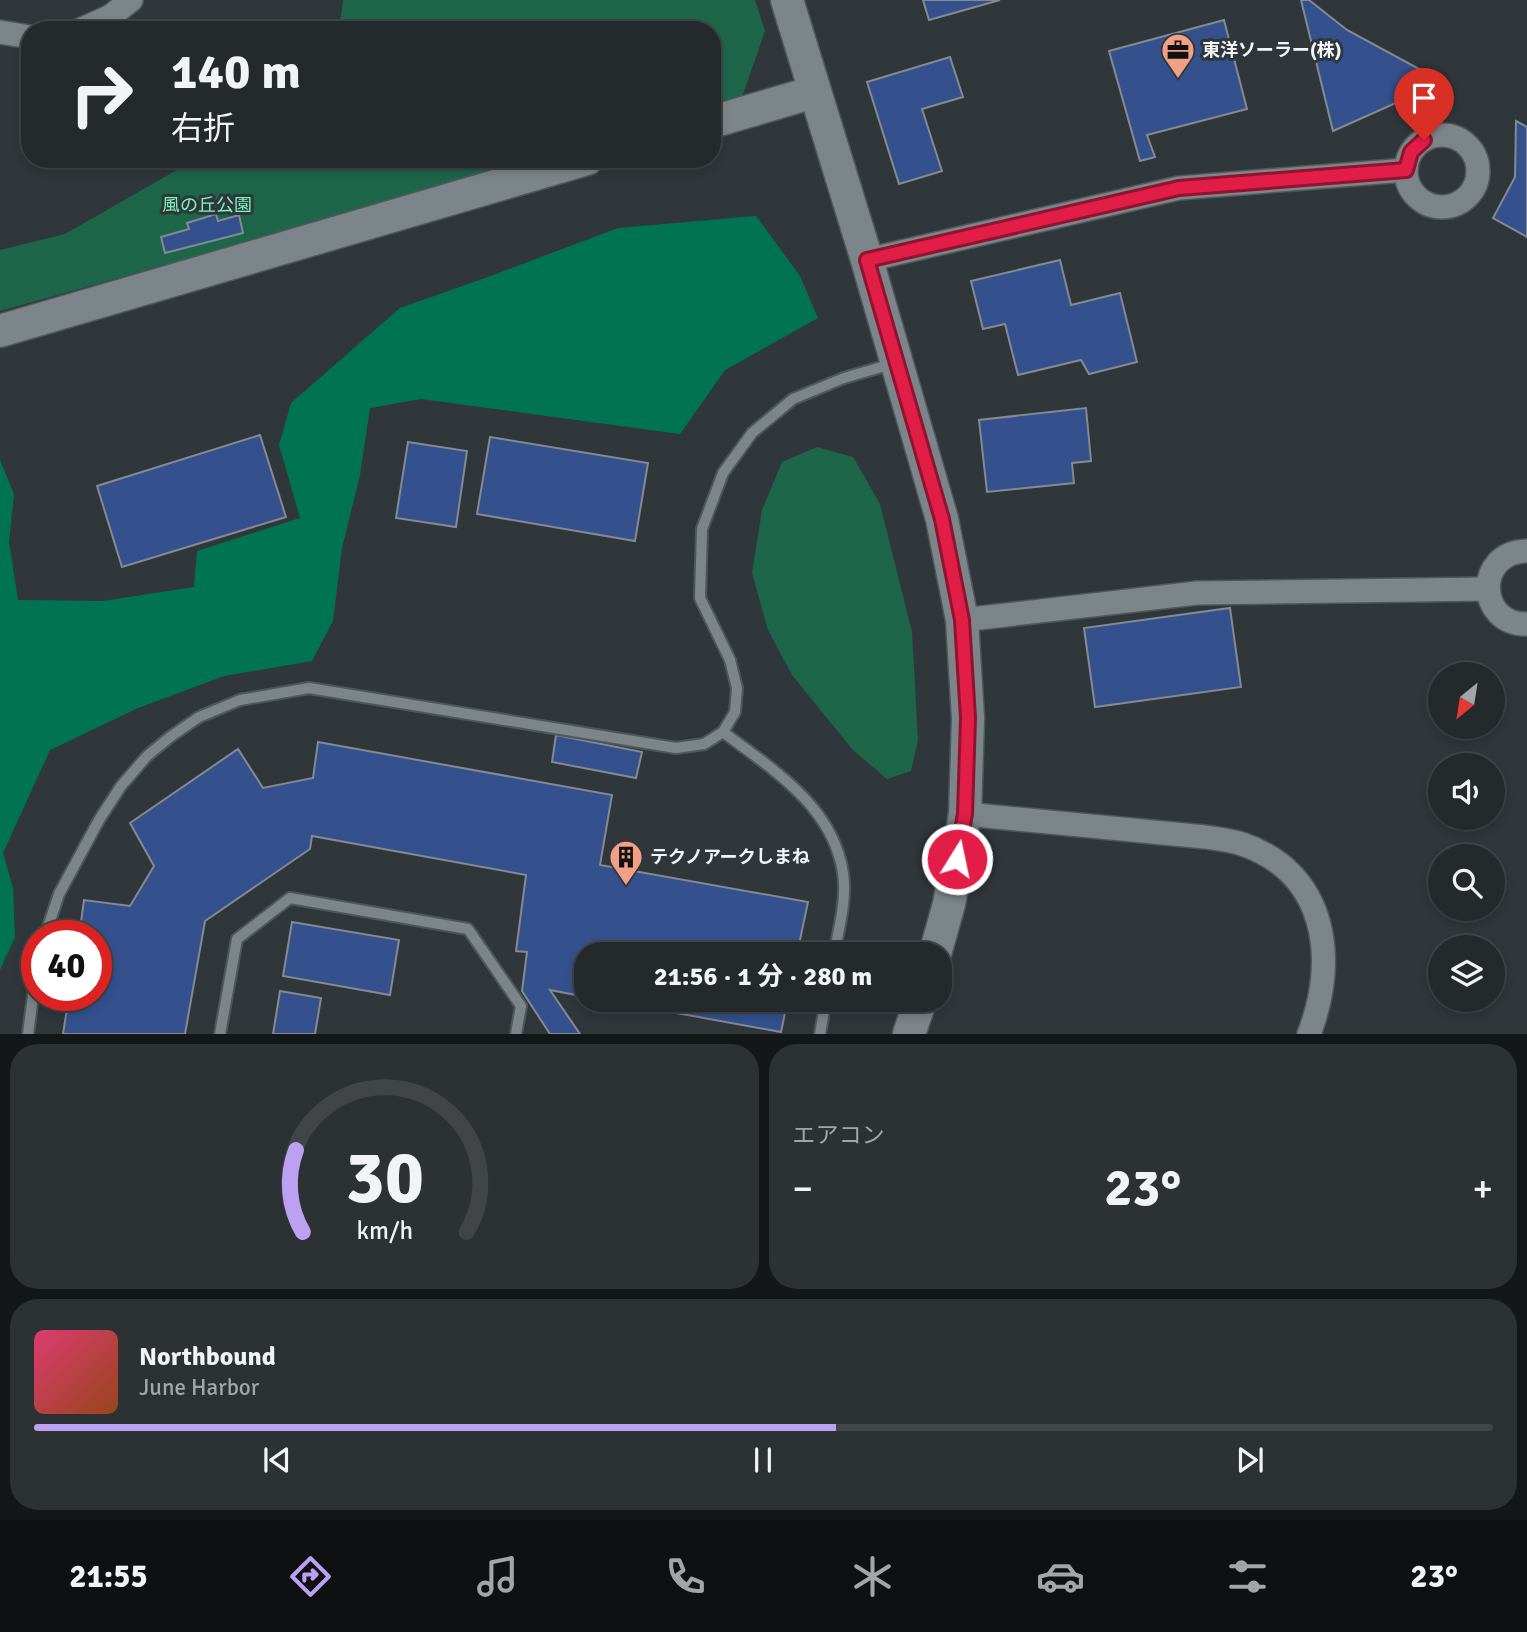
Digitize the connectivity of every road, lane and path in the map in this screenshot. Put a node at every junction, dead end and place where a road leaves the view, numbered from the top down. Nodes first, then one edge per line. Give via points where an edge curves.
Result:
1 (131, 0) edge
2 (786, 0) edge
3 (100, 21) edge
4 (0, 32) edge
5 (21, 36) edge
6 (814, 92) junction
7 (721, 119) edge
8 (556, 168) edge
9 (1406, 170) dead end
10 (867, 260) junction
11 (0, 331) edge
12 (897, 362) junction
13 (1527, 551) edge
14 (1488, 589) junction
15 (962, 620) junction
16 (1527, 624) edge
17 (723, 732) junction
18 (965, 814) junction
19 (50, 920) edge
20 (836, 942) edge
21 (938, 942) edge
22 (31, 1011) edge
23 (824, 1012) edge
24 (917, 1012) edge
25 (28, 1034) edge
26 (220, 1034) edge
27 (516, 1034) edge
28 (820, 1034) edge
29 (909, 1034) edge
30 (1309, 1034) edge

1 - 3 street
2 - 6 street
4 - 5 street
6 - 7 street
6 - 10 street
8 - 11 street
9 - 10 street via 1179,188
10 - 12 street
12 - 15 street via 942,519
12 - 17 lane via 793,399 752,432 723,473 702,529 700,598 730,660 737,688 735,712
13 - 14 street via 1502,558 1489,577
14 - 15 street via 1197,593
14 - 16 street via 1497,612 1507,620
15 - 18 street via 968,718
17 - 19 lane via 704,744 676,748 309,688 240,700 199,717 170,737 121,786 59,894
17 - 20 lane via 792,785 810,803 831,837 843,874
18 - 21 street
18 - 30 street via 1205,837 1242,844 1272,859 1301,884 1323,935 1325,970
22 - 25 lane
23 - 28 lane
24 - 29 street
26 - 27 lane via 237,939 290,898 468,929 521,1006

